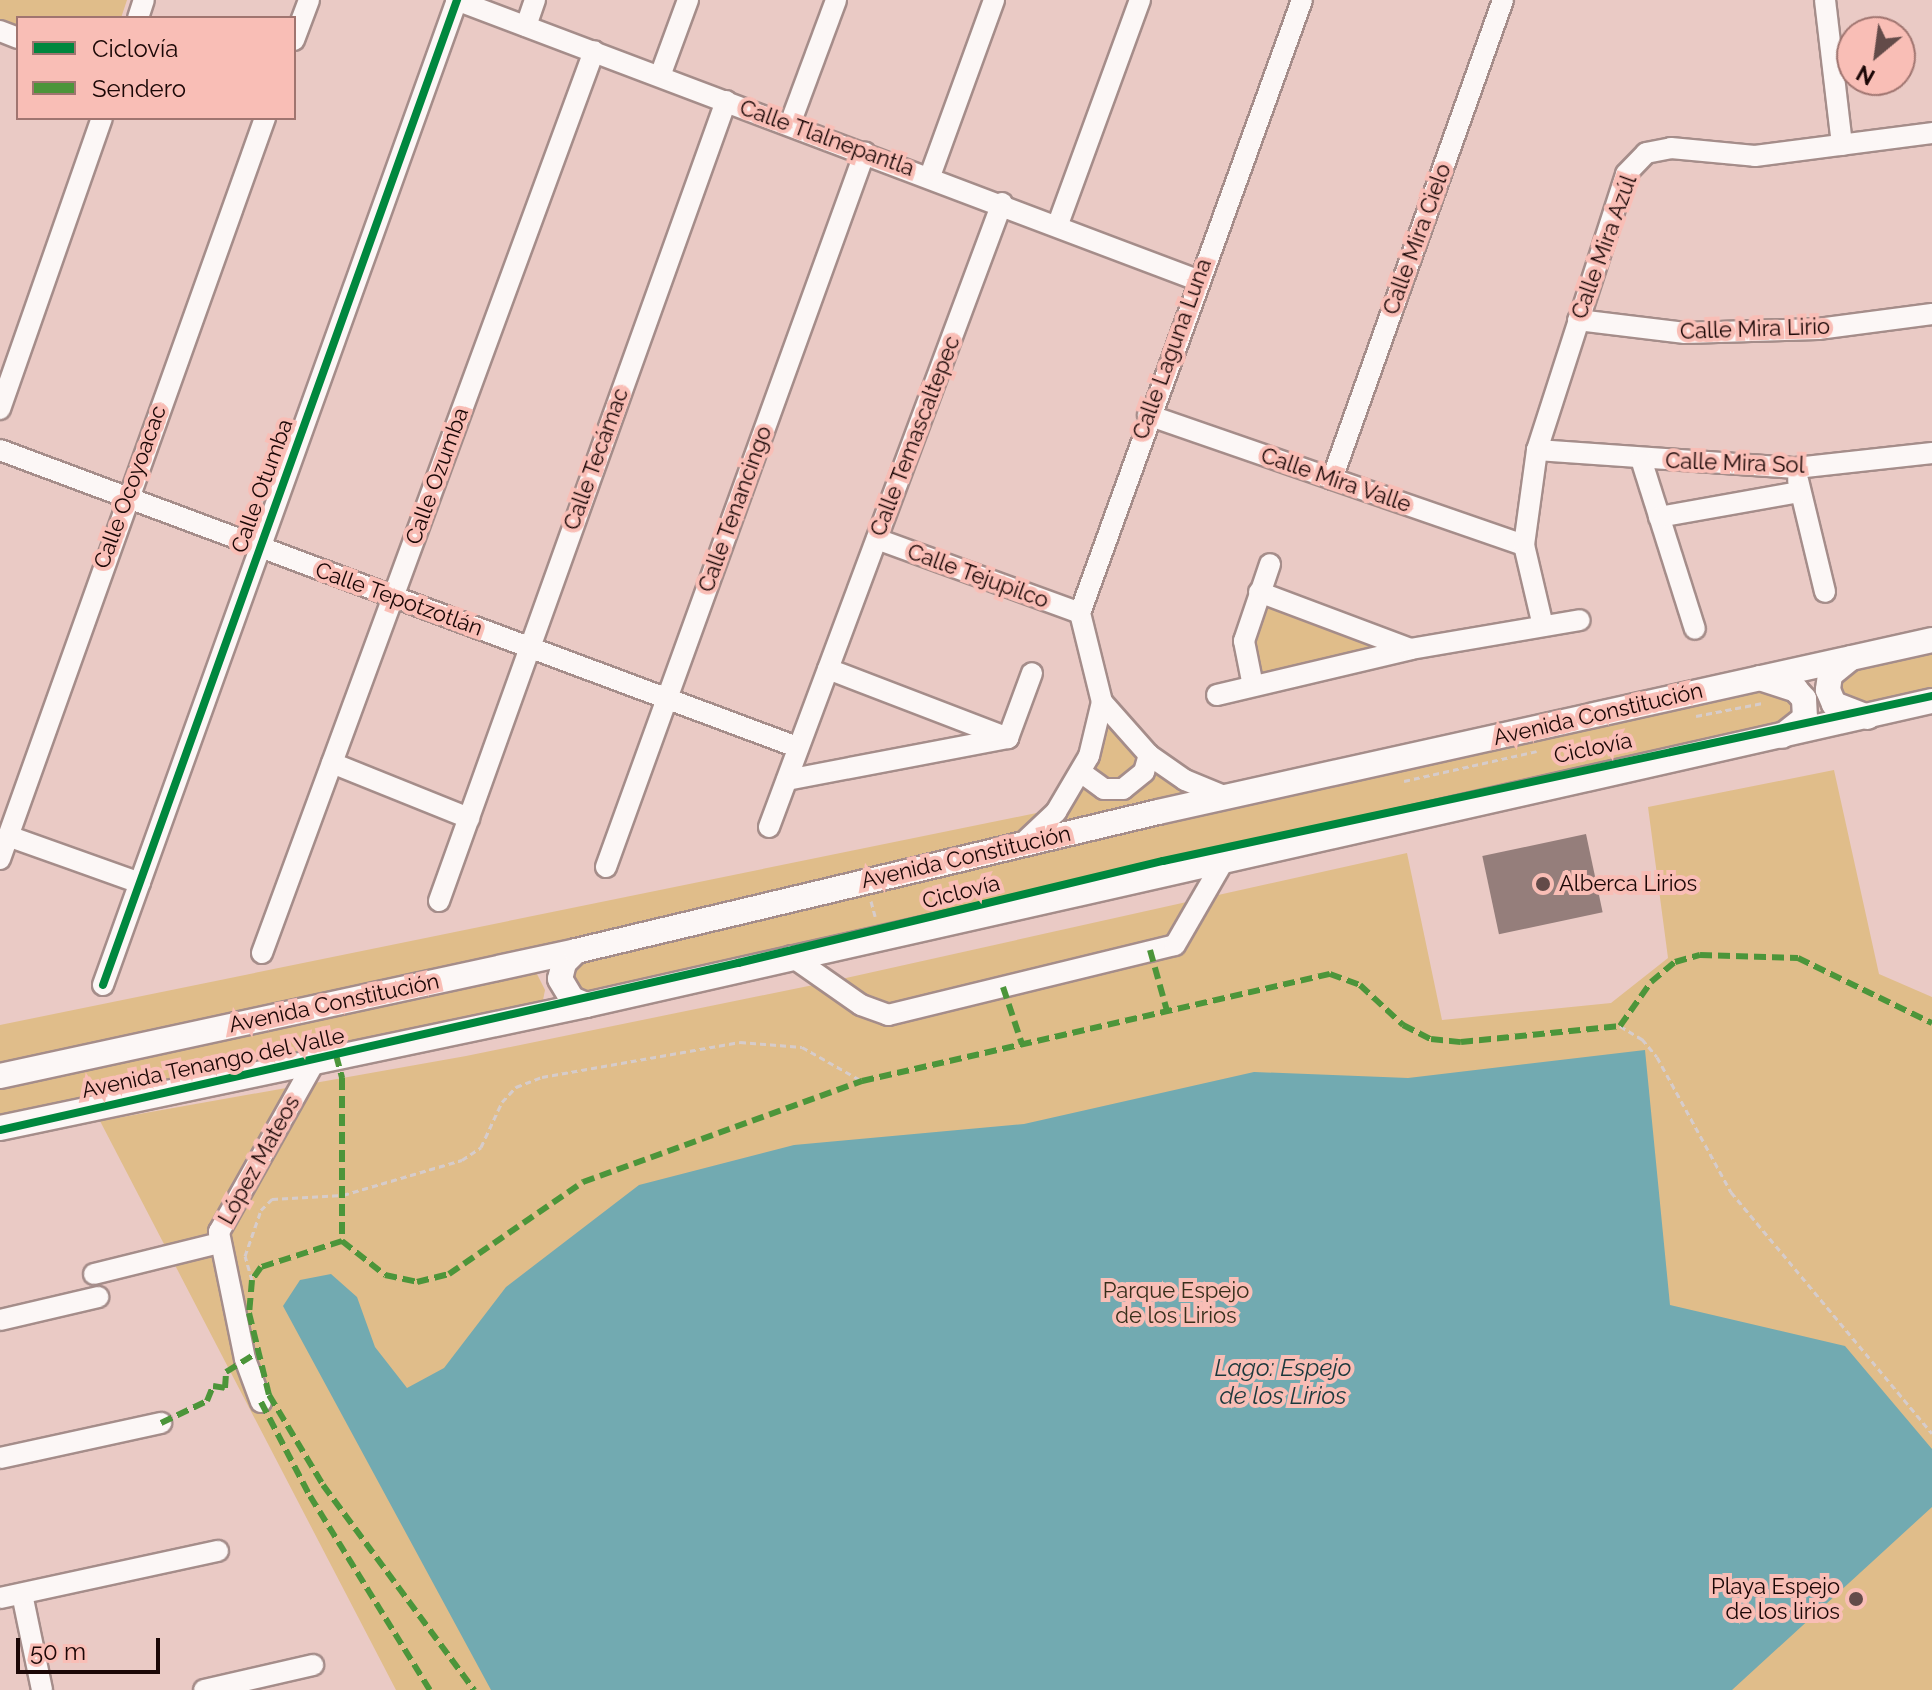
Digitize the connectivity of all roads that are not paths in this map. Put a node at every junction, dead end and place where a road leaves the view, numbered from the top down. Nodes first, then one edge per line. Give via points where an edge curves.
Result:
1 (309, 0) edge
2 (456, 0) edge
3 (535, 0) edge
4 (688, 0) edge
5 (836, 0) edge
6 (994, 0) edge
7 (1140, 0) edge
8 (1302, 0) edge
9 (1503, 0) edge
10 (1825, 0) edge
11 (526, 26) junction
12 (296, 35) edge
13 (594, 51) junction
14 (660, 76) junction
15 (726, 101) junction
16 (101, 120) edge
17 (264, 120) edge
18 (790, 124) junction
19 (1932, 133) edge
20 (1842, 145) junction
21 (865, 152) junction
22 (930, 176) junction
23 (1002, 203) junction
24 (1058, 224) junction
25 (1197, 280) junction
26 (1932, 314) edge
27 (1578, 320) junction
28 (0, 409) edge
29 (1148, 415) junction
30 (0, 450) edge
31 (1537, 450) junction
32 (1932, 453) edge
33 (1641, 459) junction
34 (1796, 468) junction
35 (1332, 479) junction
36 (1800, 492) junction
37 (126, 497) junction
38 (1659, 517) junction
39 (877, 539) junction
40 (1524, 545) junction
41 (259, 547) junction
42 (1270, 564) dead end
43 (1259, 592) junction
44 (1825, 592) dead end
45 (393, 597) junction
46 (1080, 613) junction
47 (1580, 620) dead end
48 (1543, 626) junction
49 (1695, 629) dead end
50 (1932, 640) edge
51 (528, 647) junction
52 (1411, 649) junction
53 (1856, 655) junction
54 (828, 669) junction
55 (1032, 673) dead end
56 (1760, 678) junction
57 (1253, 686) junction
58 (1217, 695) dead end
59 (666, 698) junction
60 (1932, 701) edge
61 (1102, 702) junction
62 (1868, 717) junction
63 (1008, 738) junction
64 (1776, 739) junction
65 (797, 747) junction
66 (1149, 755) junction
67 (332, 763) junction
68 (1082, 773) junction
69 (787, 780) junction
70 (1226, 797) junction
71 (469, 818) junction
72 (769, 827) dead end
73 (8, 836) junction
74 (1022, 844) junction
75 (0, 859) edge
76 (1224, 860) junction
77 (606, 867) dead end
78 (140, 883) junction
79 (439, 901) dead end
80 (576, 951) junction
81 (262, 953) dead end
82 (791, 956) junction
83 (520, 963) junction
84 (103, 985) dead end
85 (586, 1005) junction
86 (534, 1016) junction
87 (315, 1061) junction
88 (0, 1076) edge
89 (0, 1128) edge
90 (219, 1243) junction
91 (94, 1274) dead end
92 (98, 1297) dead end
93 (0, 1320) edge
94 (261, 1402) dead end
95 (161, 1423) dead end
96 (0, 1458) edge
97 (218, 1551) dead end
98 (22, 1594) junction
99 (0, 1598) edge
100 (313, 1665) dead end
101 (42, 1690) edge
102 (204, 1690) edge

1 - 12 street
2 - 11 street, Calle Tlalnepantla
2 - 41 street, Calle Otumba
3 - 11 street
4 - 14 street
5 - 18 street
6 - 22 street
7 - 24 street
8 - 25 street, Calle Laguna Luna
9 - 35 street, Calle Mira Cielo
10 - 20 street
11 - 13 street, Calle Tlalnepantla
13 - 14 street, Calle Tlalnepantla
13 - 45 street, Calle Ozumba
14 - 15 street, Calle Tlalnepantla
15 - 18 street, Calle Tlalnepantla
15 - 51 street, Calle Tecámac
16 - 28 street
17 - 37 street, Calle Ocoyoacac
18 - 21 street, Calle Tlalnepantla
19 - 20 street, Calle Mira Azúl
20 - 27 street, Calle Mira Azúl via 1755,156 1671,148 1646,153 1626,174
21 - 22 street, Calle Tlalnepantla
21 - 59 street, Calle Tenancingo
22 - 23 street, Calle Tlalnepantla
23 - 24 street, Calle Tlalnepantla
23 - 39 street, Calle Temascaltepec
24 - 25 street, Calle Tlalnepantla
25 - 29 street, Calle Laguna Luna
26 - 27 street, Calle Mira Lirio via 1818,329 1700,332
27 - 31 street, Calle Mira Azúl
29 - 35 street, Calle Mira Valle
29 - 46 street, Calle Laguna Luna
30 - 37 street, Calle Tepotzotlán
31 - 33 street, Calle Mira Sol
31 - 40 street, Calle Mira Azúl
32 - 34 street, Calle Mira Sol
33 - 34 street, Calle Mira Sol
33 - 38 street
34 - 36 street
35 - 40 street, Calle Mira Valle
36 - 38 street
36 - 44 street
37 - 41 street, Calle Tepotzotlán
37 - 73 street, Calle Ocoyoacac
38 - 49 street
39 - 46 street, Calle Tejupilco
39 - 54 street, Calle Temascaltepec
40 - 48 street, Calle Mira Azúl
41 - 45 street, Calle Tepotzotlán
41 - 78 street, Calle Otumba
42 - 43 street
43 - 52 street
43 - 57 street via 1244,641
45 - 51 street, Calle Tepotzotlán
45 - 67 street, Calle Ozumba
46 - 61 street
47 - 48 street
48 - 52 street
50 - 53 main road, Avenida Constitución
51 - 59 street, Calle Tepotzotlán
51 - 71 street, Calle Tecámac
52 - 57 street
53 - 56 main road, Avenida Constitución
53 - 62 main road via 1830,675 1828,690 1834,704
54 - 63 street
54 - 65 street, Calle Temascaltepec
55 - 63 street
56 - 64 main road via 1796,690 1804,699 1805,718
56 - 70 main road, Avenida Constitución
57 - 58 street
59 - 65 street, Calle Tepotzotlán
59 - 77 street, Calle Tenancingo
60 - 62 main road, Avenida Tenango del Valle
61 - 66 street
61 - 68 street
62 - 64 main road, Avenida Tenango del Valle
63 - 69 street
64 - 76 main road, Avenida Tenango del Valle
65 - 69 street, Calle Temascaltepec
66 - 68 street via 1144,772 1123,789 1104,789
66 - 70 street via 1185,780
67 - 71 street
67 - 81 street, Calle Ozumba
68 - 74 street via 1056,812
69 - 72 street, Calle Temascaltepec
70 - 74 main road, Avenida Constitución
71 - 79 street, Calle Tecámac
73 - 75 street, Calle Ocoyoacac
73 - 78 street
74 - 80 main road, Avenida Constitución
76 - 82 main road, Avenida Tenango del Valle
76 - 82 street via 1175,945 888,1015 861,1005
78 - 84 street, Calle Otumba
80 - 83 main road, Avenida Constitución
80 - 85 main road via 564,963 560,979 572,999
82 - 85 main road, Avenida Tenango del Valle
83 - 86 main road via 537,969 546,984 544,1005
83 - 88 main road, Avenida Constitución
85 - 86 main road, Avenida Tenango del Valle
86 - 87 main road, Avenida Tenango del Valle
87 - 89 main road, Avenida Tenango del Valle
87 - 90 street, López Mateos via 233,1201
90 - 91 street
90 - 94 street, López Mateos via 245,1359
92 - 93 street
95 - 96 street
97 - 98 street
98 - 99 street
98 - 101 street
100 - 102 street

